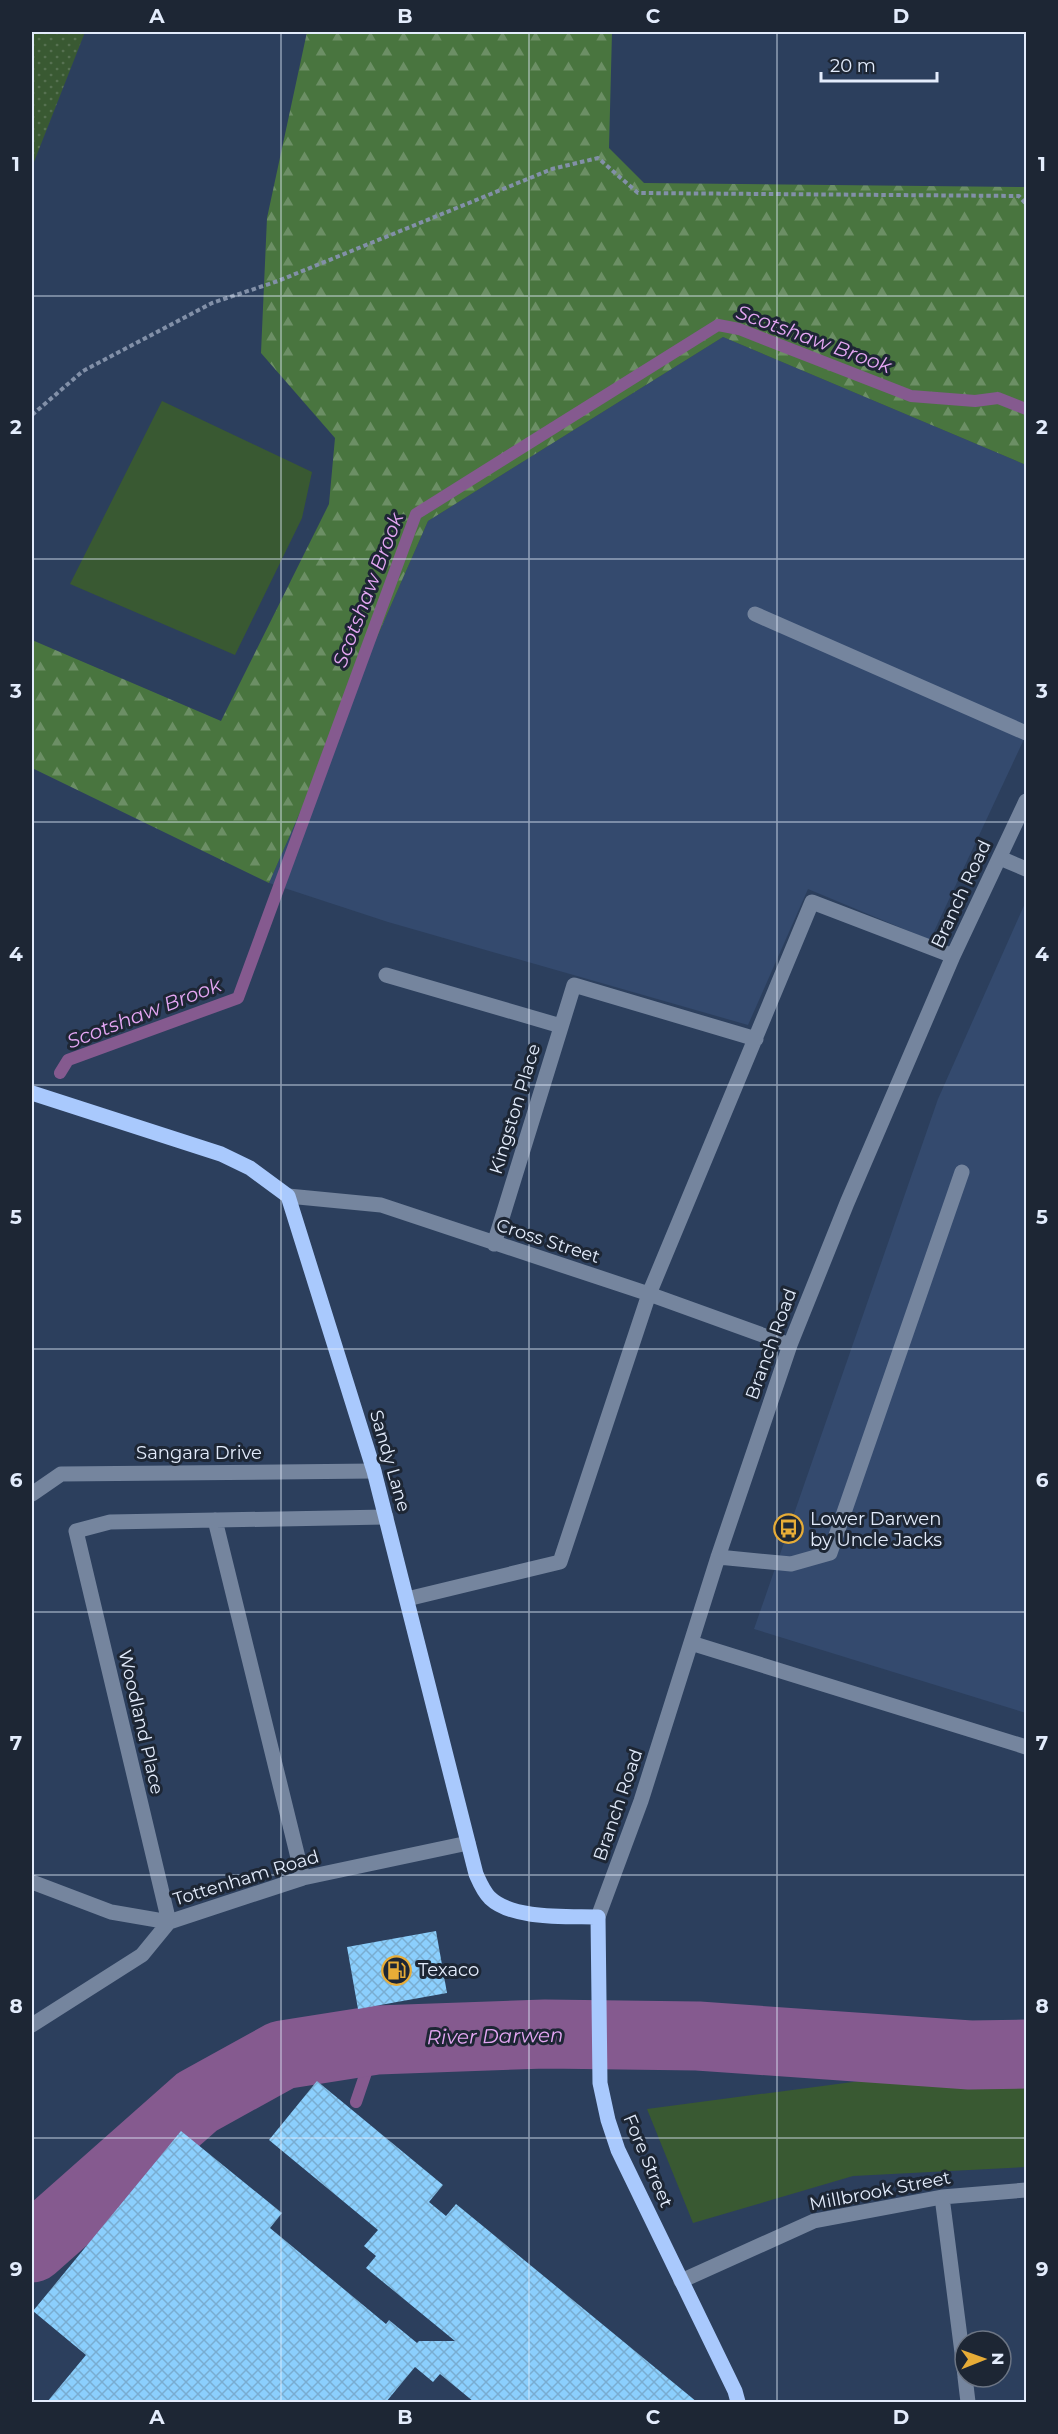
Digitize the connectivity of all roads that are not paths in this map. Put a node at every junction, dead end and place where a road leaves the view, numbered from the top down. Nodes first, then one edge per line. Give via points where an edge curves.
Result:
1 (755, 614) dead end
2 (1026, 733) edge
3 (1026, 801) edge
4 (1000, 858) junction
5 (1026, 869) edge
6 (953, 956) junction
7 (386, 975) dead end
8 (561, 1026) junction
9 (756, 1039) junction
10 (32, 1093) edge
11 (962, 1172) dead end
12 (288, 1196) junction
13 (494, 1244) junction
14 (649, 1294) junction
15 (790, 1345) junction
16 (374, 1471) junction
17 (32, 1494) edge
18 (386, 1517) junction
19 (215, 1520) junction
20 (718, 1557) junction
21 (407, 1599) junction
22 (691, 1643) junction
23 (1026, 1748) edge
24 (468, 1843) junction
25 (303, 1878) junction
26 (32, 1882) edge
27 (598, 1917) junction
28 (169, 1923) junction
29 (32, 2025) edge
30 (1026, 2190) edge
31 (942, 2197) junction
32 (681, 2281) junction
33 (959, 2329) edge
34 (738, 2403) edge

1 - 2 street
3 - 4 street, Branch Road
4 - 5 street
4 - 6 street, Branch Road
6 - 9 street via 812,902
6 - 15 street, Branch Road
7 - 8 street
8 - 9 street, Kingston Place via 574,985
8 - 13 street, Kingston Place
9 - 14 street
10 - 12 main road via 221,1154 250,1168
11 - 20 street via 830,1553 791,1564
12 - 13 street, Cross Street via 381,1205
12 - 16 main road, Sandy Lane
13 - 14 street, Cross Street
14 - 15 street, Cross Street
14 - 21 street via 560,1562
15 - 20 street, Branch Road
16 - 17 street, Sangara Drive via 61,1474
16 - 18 main road, Sandy Lane
18 - 19 street
18 - 21 main road, Sandy Lane
19 - 25 street
19 - 28 street, Woodland Place via 110,1522 76,1531
20 - 22 street, Branch Road
21 - 24 main road, Sandy Lane
22 - 23 street
22 - 27 street, Branch Road via 641,1802
24 - 25 street, Tottenham Road
24 - 27 main road, Sandy Lane via 483,1889 503,1907 552,1916
25 - 28 street, Tottenham Road
26 - 28 street via 111,1912
27 - 32 main road, Fore Street via 599,2069 608,2120 618,2150
28 - 29 street, Tottenham Road via 142,1955
30 - 31 street, Millbrook Street
31 - 32 street, Millbrook Street via 814,2221
31 - 33 street
32 - 34 main road, Fore Street

